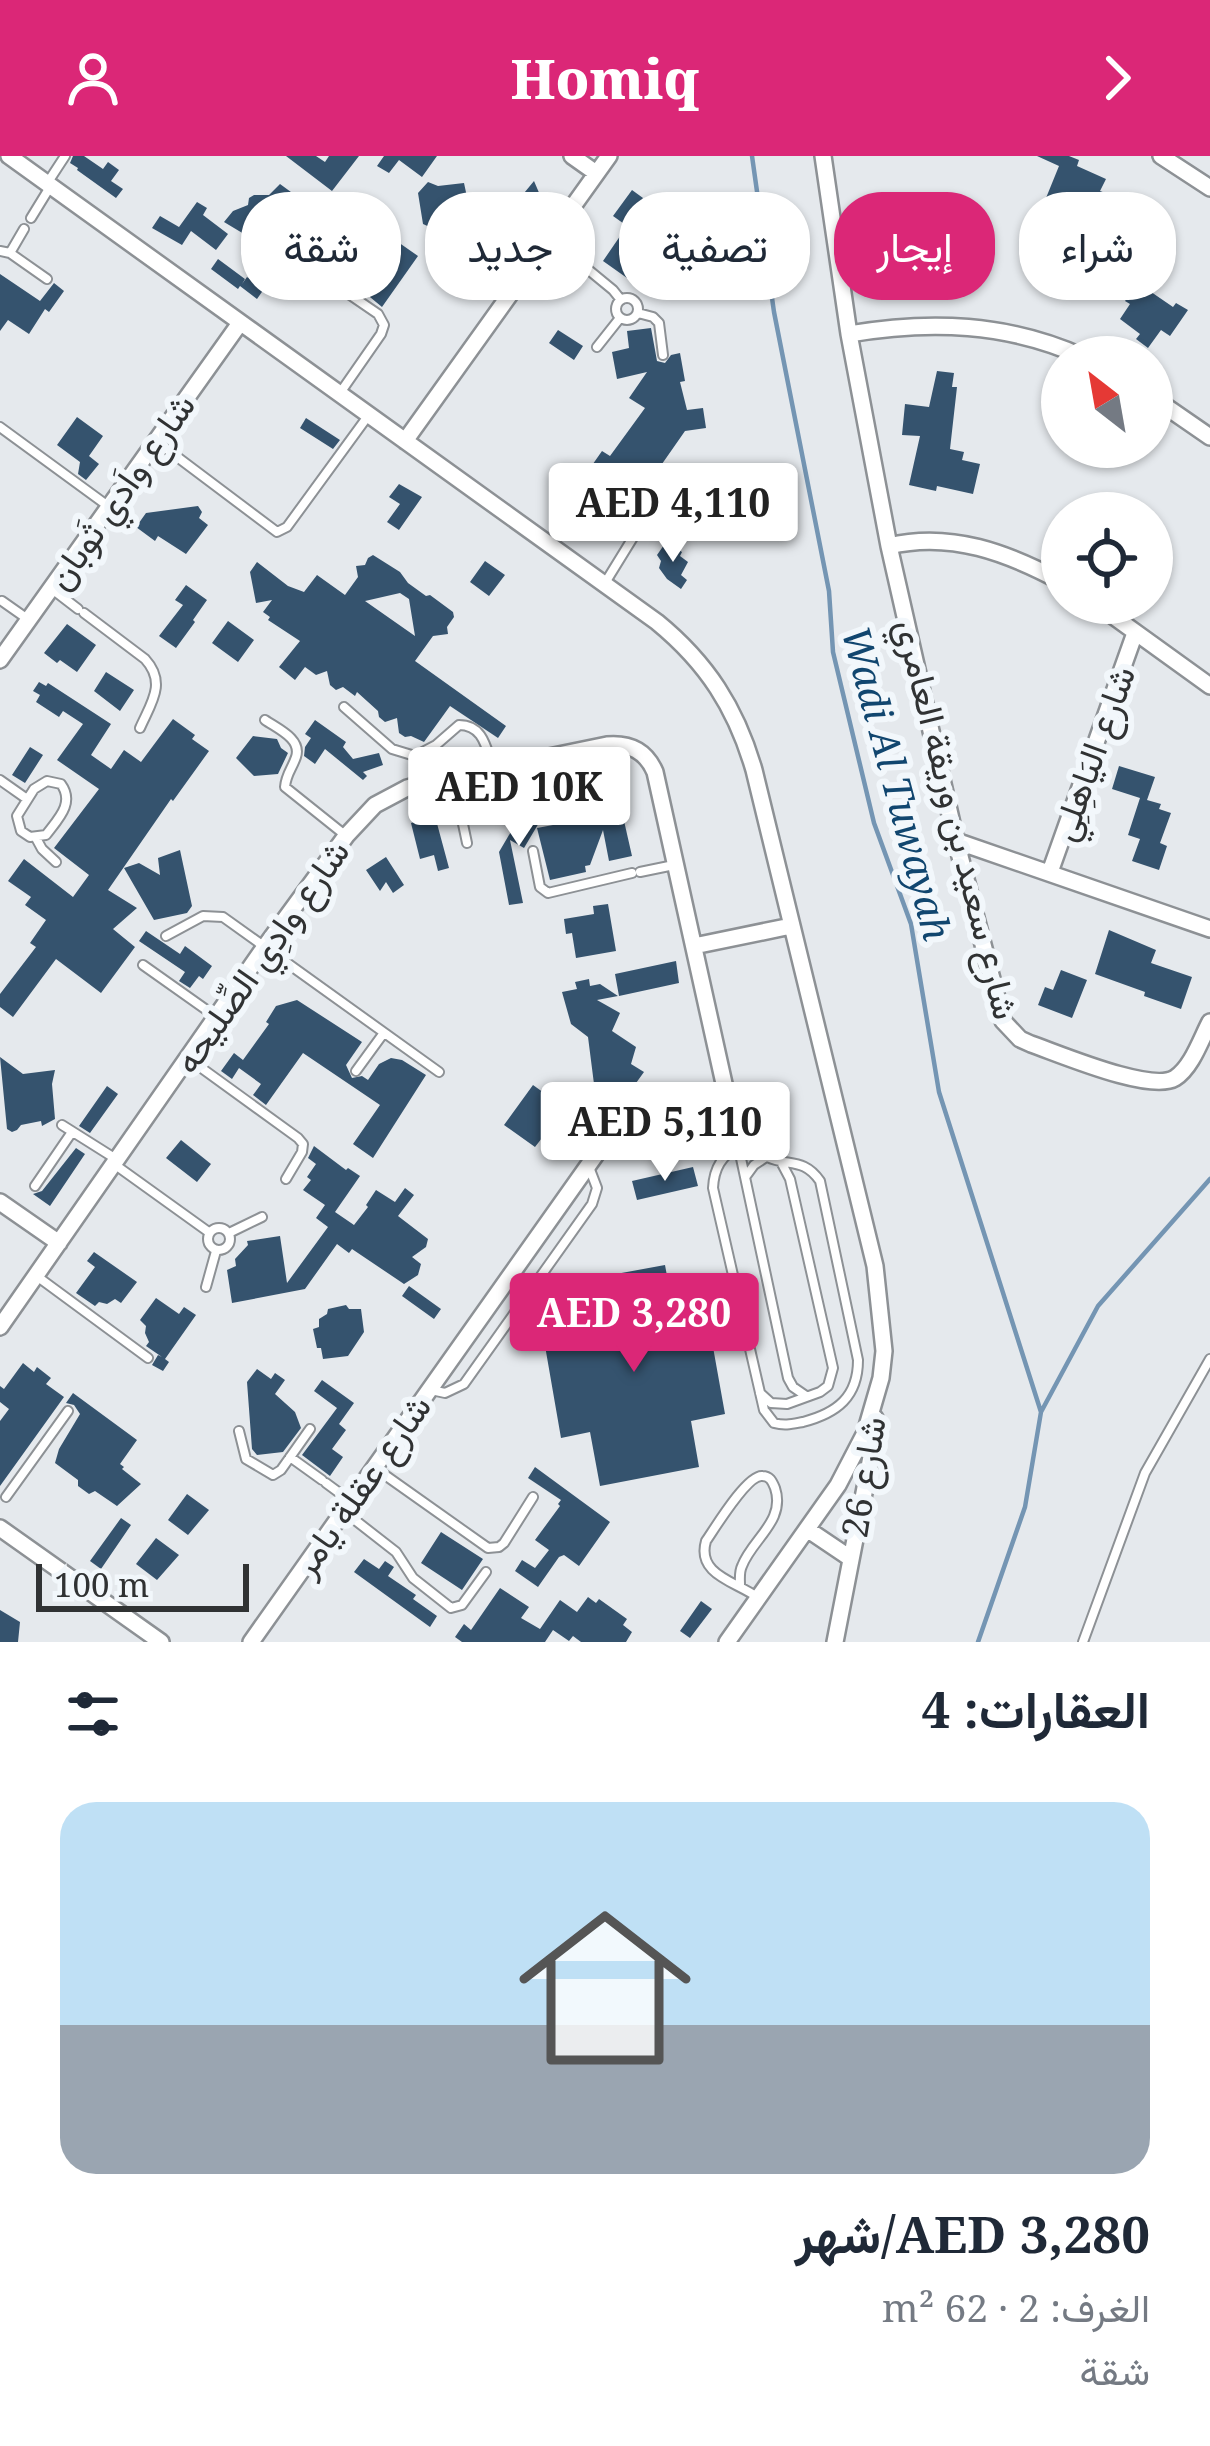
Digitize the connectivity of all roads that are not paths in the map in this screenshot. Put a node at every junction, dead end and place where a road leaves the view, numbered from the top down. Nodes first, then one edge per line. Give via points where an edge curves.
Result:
1 (9, 156) edge
2 (65, 156) edge
3 (572, 156) edge
4 (608, 156) edge
5 (823, 156) edge
6 (1161, 156) edge
7 (596, 173) junction
8 (49, 185) junction
9 (1210, 188) edge
10 (583, 192) edge
11 (31, 218) dead end
12 (24, 230) dead end
13 (5, 252) edge
14 (595, 275) edge
15 (47, 279) dead end
16 (619, 298) edge
17 (358, 300) edge
18 (506, 300) edge
19 (621, 300) edge
20 (634, 300) edge
21 (638, 313) junction
22 (620, 317) junction
23 (240, 322) junction
24 (849, 334) junction
25 (1041, 342) edge
26 (597, 347) dead end
27 (663, 356) dead end
28 (339, 394) junction
29 (1173, 411) edge
30 (368, 415) junction
31 (0, 427) edge
32 (1210, 437) edge
33 (405, 441) junction
34 (156, 442) junction
35 (661, 492) dead end
36 (109, 507) junction
37 (889, 545) junction
38 (1041, 571) edge
39 (604, 585) junction
40 (51, 589) junction
41 (2, 602) edge
42 (28, 620) junction
43 (1123, 624) edge
44 (1135, 633) junction
45 (0, 660) edge
46 (1210, 686) edge
47 (344, 707) dead end
48 (265, 720) dead end
49 (140, 728) dead end
50 (494, 768) junction
51 (453, 776) junction
52 (0, 780) edge
53 (27, 799) junction
54 (346, 836) junction
55 (36, 838) junction
56 (956, 841) junction
57 (467, 843) dead end
58 (533, 851) dead end
59 (56, 862) dead end
60 (676, 864) junction
61 (1050, 872) junction
62 (791, 926) junction
63 (1210, 929) edge
64 (166, 936) dead end
65 (694, 946) junction
66 (264, 948) junction
67 (143, 964) dead end
68 (216, 1017) junction
69 (1210, 1022) edge
70 (384, 1033) junction
71 (188, 1058) junction
72 (356, 1071) dead end
73 (439, 1072) dead end
74 (729, 1106) junction
75 (62, 1125) dead end
76 (73, 1132) junction
77 (739, 1148) junction
78 (766, 1157) junction
79 (780, 1160) junction
80 (116, 1162) junction
81 (587, 1166) junction
82 (746, 1177) junction
83 (286, 1178) dead end
84 (35, 1186) dead end
85 (0, 1202) edge
86 (262, 1217) dead end
87 (210, 1233) junction
88 (229, 1233) junction
89 (59, 1243) junction
90 (216, 1251) junction
91 (36, 1276) junction
92 (206, 1287) dead end
93 (0, 1327) edge
94 (148, 1358) dead end
95 (1210, 1359) edge
96 (430, 1389) junction
97 (759, 1392) junction
98 (808, 1396) junction
99 (876, 1397) junction
100 (68, 1411) dead end
101 (310, 1430) dead end
102 (239, 1431) dead end
103 (290, 1457) junction
104 (374, 1467) junction
105 (533, 1497) dead end
106 (2, 1502) edge
107 (347, 1506) junction
108 (0, 1528) edge
109 (807, 1529) junction
110 (850, 1558) junction
111 (485, 1572) dead end
112 (740, 1585) junction
113 (758, 1598) junction
114 (135, 1634) edge
115 (161, 1642) edge
116 (250, 1642) edge
117 (728, 1642) edge
118 (835, 1642) edge
119 (1083, 1642) edge

1 - 8 street
2 - 8 lane
3 - 7 street
4 - 7 street
5 - 24 street, شارع سعيد بن وريقة العامري
6 - 9 street
7 - 10 street
8 - 11 lane
8 - 23 street
12 - 13 lane
13 - 15 lane
14 - 16 lane
17 - 28 lane via 384,325
18 - 33 street
19 - 22 lane
20 - 21 lane
21 - 22 lane
21 - 27 lane via 659,323
22 - 26 lane
23 - 28 street
23 - 34 street, شارع واَدي ثَوبان
24 - 25 street via 937,324
24 - 37 street, شارع سعيد بن وريقة العامري
28 - 30 street
29 - 32 street
30 - 33 street
30 - 34 lane via 278,532
31 - 36 lane
33 - 39 street
34 - 36 street, شارع واَدي ثَوبان
35 - 39 lane
36 - 40 street, شارع واَدي ثَوبان
37 - 38 street via 962,542
37 - 56 street, شارع سعيد بن وريقة العامري
39 - 62 street via 676,638 724,695 754,770
40 - 42 street, شارع واَدي ثَوبان
40 - 49 lane via 154,668 156,690
41 - 42 lane
42 - 45 street, شارع واَدي ثَوبان
43 - 44 street
44 - 46 street
44 - 61 street, شارع اليَاهِلِي
47 - 50 lane via 392,749 415,756 459,725 474,728
48 - 54 lane via 298,748 285,787
50 - 51 street, شارع وادِي الصِّليحه
50 - 60 street, شارع وادِي الصِّليحه via 607,745 637,749 655,772
51 - 54 street, شارع وادِي الصِّليحه via 390,796
51 - 57 lane
52 - 53 lane
53 - 55 lane via 16,821
53 - 55 lane via 46,781 67,793 66,807
54 - 66 street, شارع وادِي الصِّليحه
55 - 59 lane
56 - 61 street
56 - 69 street, شارع سعيد بن وريقة العامري via 999,1009 1020,1040 1153,1084 1184,1070
58 - 60 lane via 548,893
60 - 65 street, شارع وادِي الصِّليحه
61 - 63 street
62 - 65 street
62 - 99 street via 875,1266 884,1351
64 - 66 lane via 213,915
65 - 74 street, شارع وادِي الصِّليحه
66 - 68 street, شارع وادِي الصِّليحه
66 - 70 lane
67 - 68 lane
68 - 71 street, شارع وادِي الصِّليحه
70 - 72 lane
70 - 73 lane
71 - 80 street, شارع وادِي الصِّليحه
71 - 83 lane via 298,1138 302,1152
74 - 77 lane, شارع وادِي الصِّليحه
74 - 81 street, شارع عقلة يامر via 636,1124
75 - 76 lane
76 - 80 lane
76 - 84 lane
77 - 78 lane
77 - 82 lane, شارع وادِي الصِّليحه
77 - 97 lane via 721,1160 713,1188
78 - 79 lane
78 - 82 lane
79 - 97 lane via 820,1180 858,1369 839,1407 789,1425 770,1420
79 - 98 lane via 833,1368 828,1386
80 - 87 lane
80 - 89 street, شارع وادِي الصِّليحه
81 - 96 street, شارع عقلة يامر
81 - 96 lane via 596,1179 592,1204 464,1384 453,1392
82 - 98 lane, شارع وادِي الصِّليحه via 788,1378
85 - 89 street
86 - 88 lane
87 - 88 lane
87 - 90 lane
88 - 90 lane via 228,1246
89 - 91 street, شارع وادِي الصِّليحه
90 - 92 lane
91 - 93 street, شارع وادِي الصِّليحه
91 - 94 lane
95 - 119 lane via 1145,1473
96 - 104 street, شارع عقلة يامر
97 - 98 lane via 782,1405
99 - 109 street via 855,1455
99 - 110 street, شارع 26
100 - 106 lane
101 - 103 lane
102 - 103 lane via 246,1459 266,1473 279,1473
103 - 107 lane
104 - 105 lane via 493,1549
104 - 107 street, شارع عقلة يامر
107 - 111 lane via 451,1608
107 - 116 street, شارع عقلة يامر
108 - 114 street
109 - 110 street
109 - 113 street
110 - 118 street, شارع 26
112 - 112 lane via 742,1566 777,1509 767,1477 750,1481 704,1546 709,1567
112 - 113 lane
113 - 117 street
114 - 115 street

